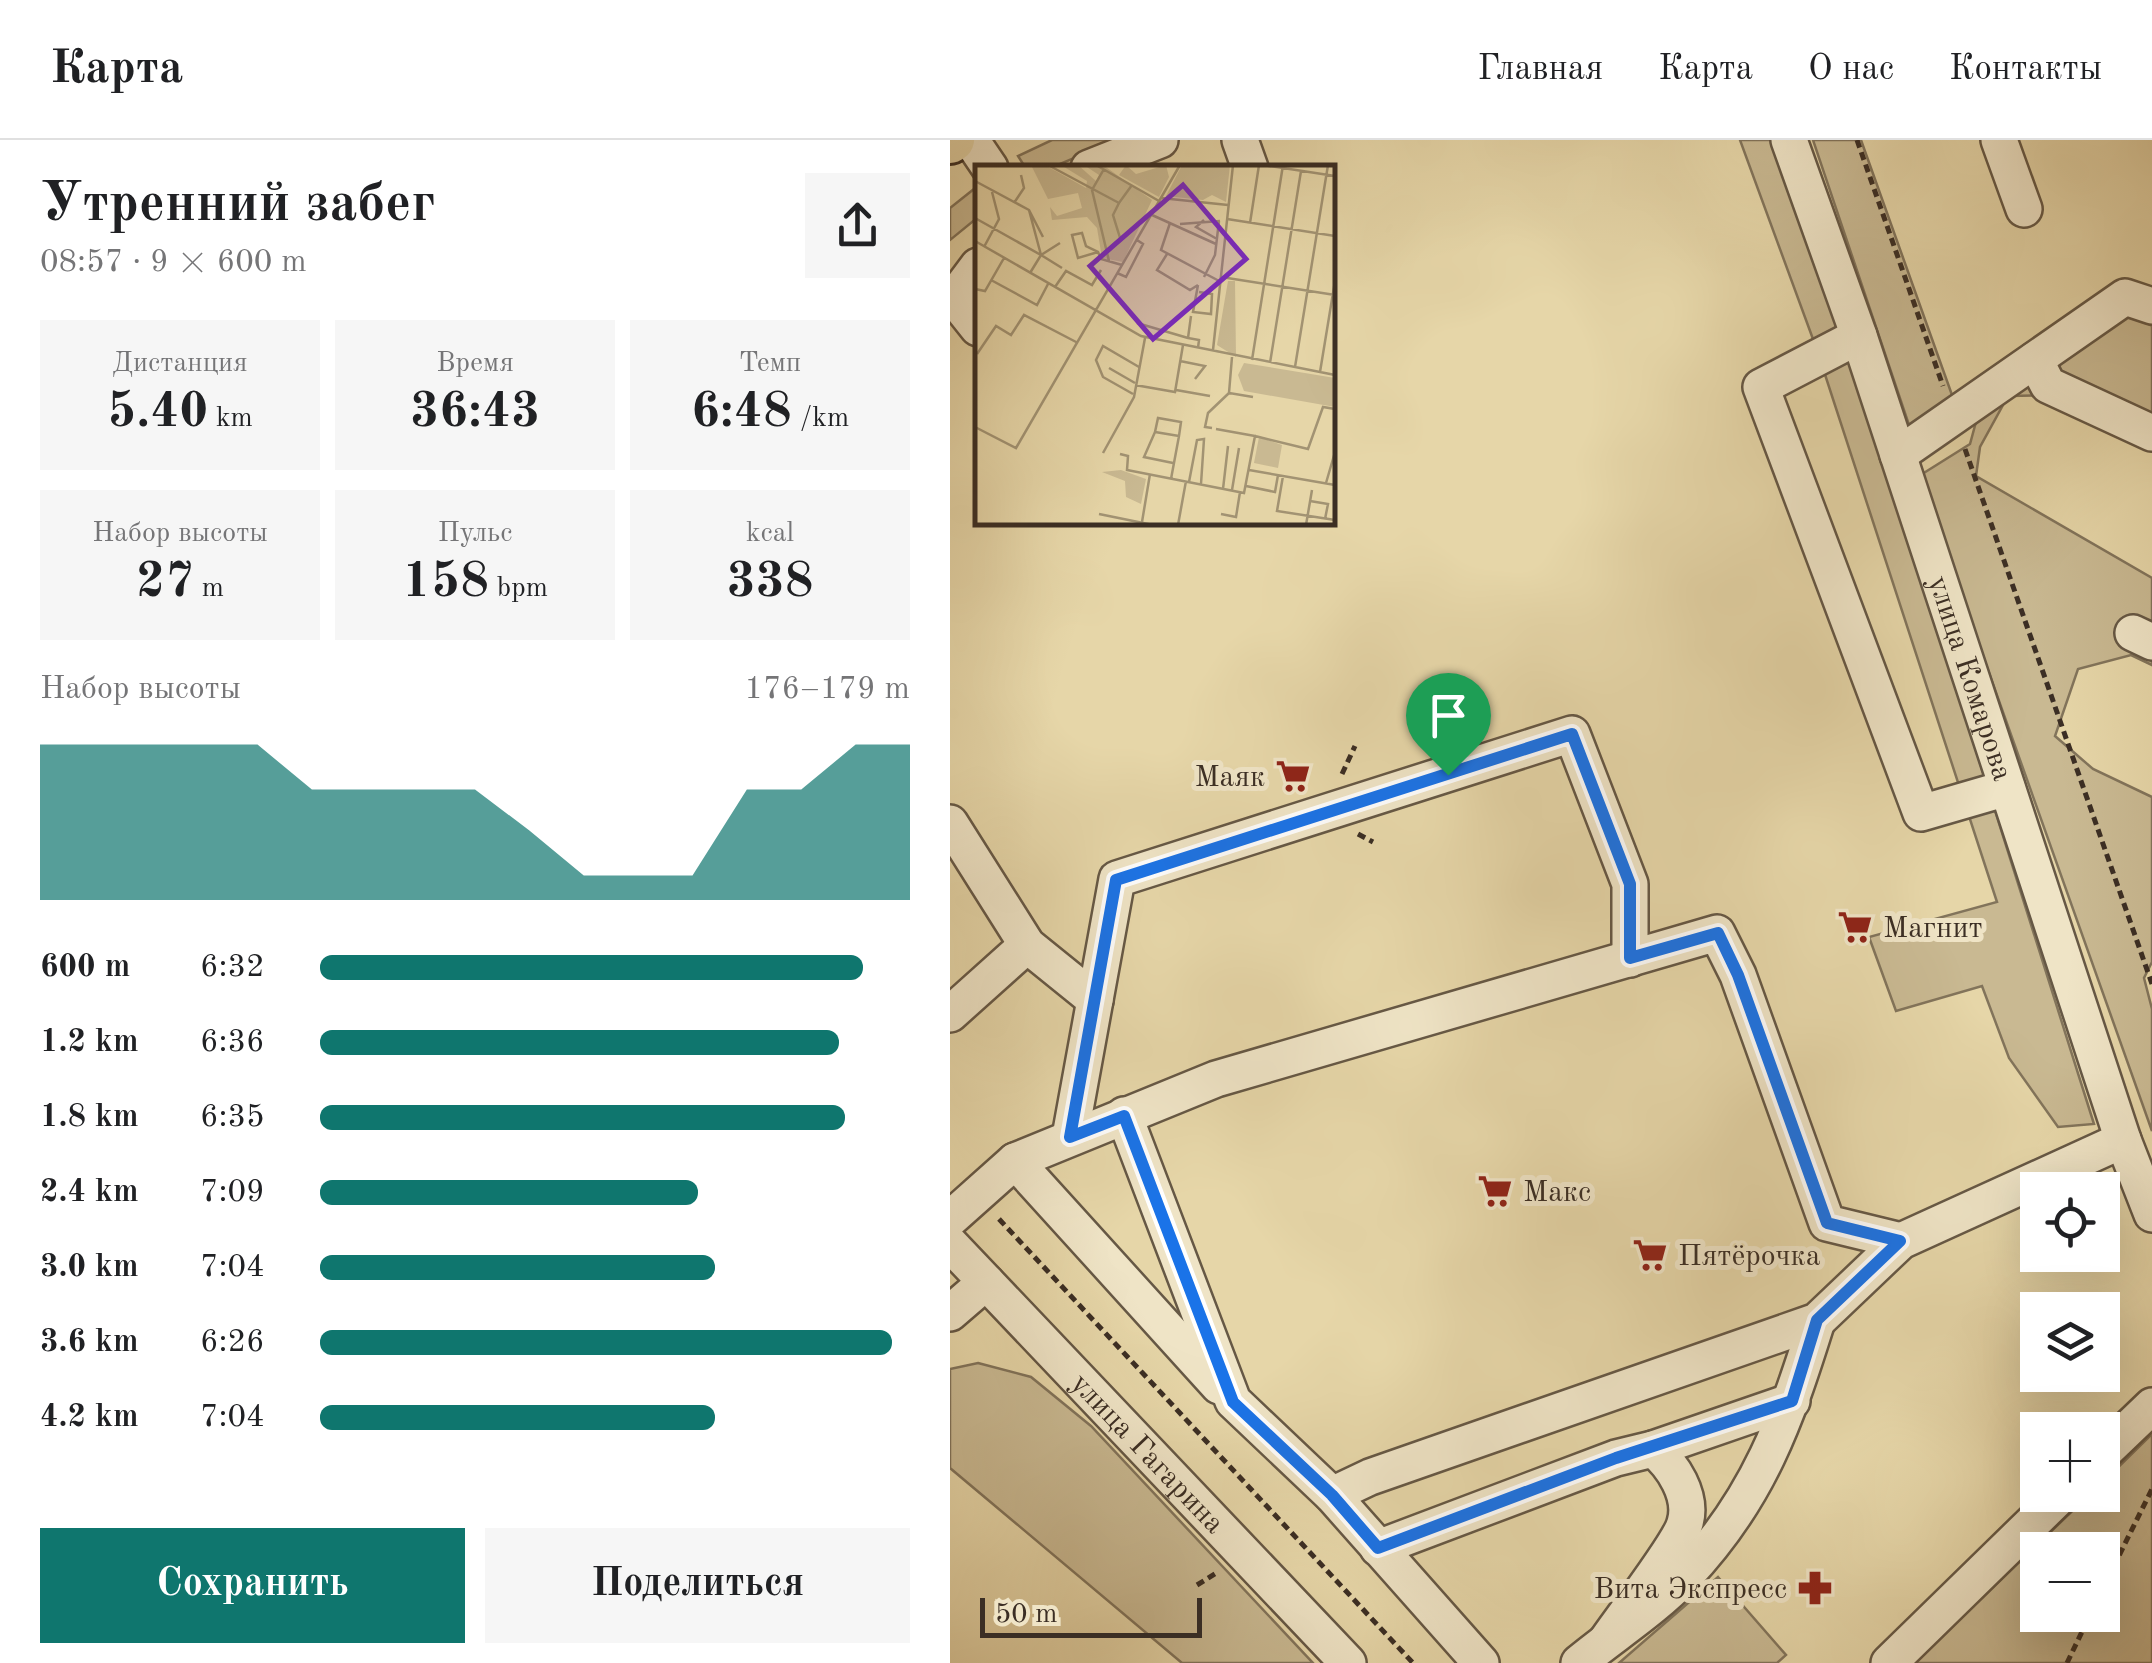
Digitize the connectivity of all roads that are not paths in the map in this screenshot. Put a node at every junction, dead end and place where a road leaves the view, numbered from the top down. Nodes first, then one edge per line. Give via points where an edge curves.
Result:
1 (972, 140) edge
2 (1160, 140) edge
3 (1240, 140) edge
4 (1789, 140) edge
5 (1999, 140) edge
6 (988, 165) edge
7 (1096, 165) edge
8 (1249, 165) edge
9 (2024, 209) dead end
10 (975, 246) edge
11 (950, 265) edge
12 (975, 270) edge
13 (2152, 306) edge
14 (975, 324) edge
15 (1859, 336) junction
16 (2035, 360) junction
17 (2152, 433) edge
18 (1898, 455) junction
19 (2008, 788) junction
20 (950, 824) edge
21 (1027, 945) junction
22 (1630, 958) junction
23 (1095, 1000) junction
24 (950, 1014) edge
25 (1124, 1116) junction
26 (1070, 1137) junction
27 (2123, 1140) junction
28 (1015, 1161) junction
29 (2152, 1214) edge
30 (950, 1219) edge
31 (1900, 1241) junction
32 (950, 1244) edge
33 (986, 1282) junction
34 (950, 1313) edge
35 (1817, 1320) junction
36 (1792, 1401) junction
37 (1233, 1402) junction
38 (2152, 1406) edge
39 (2120, 1437) edge
40 (1652, 1449) junction
41 (1332, 1495) junction
42 (2044, 1512) edge
43 (1378, 1548) junction
44 (1607, 1640) junction
45 (1348, 1663) edge
46 (1481, 1663) edge
47 (1579, 1663) edge
48 (1890, 1663) edge

1 - 6 street
2 - 7 street
3 - 8 street
4 - 15 street, улица Комарова
5 - 9 street
10 - 11 street
12 - 14 street via 954,298
13 - 16 street via 2125,297
15 - 18 street, улица Комарова
15 - 19 street via 1761,387 1921,813
16 - 17 street via 2048,385
16 - 18 street
18 - 19 street, улица Комарова
19 - 27 street, улица Комарова
20 - 21 street
21 - 23 street
21 - 24 street
22 - 23 street via 1630,884 1572,734 1116,880
22 - 25 street via 1216,1079
22 - 31 street via 1718,933 1827,1223
23 - 26 street
25 - 26 street
25 - 37 street
26 - 28 street
27 - 29 street, улица Комарова
27 - 31 street
28 - 30 street
28 - 37 street
31 - 35 street
32 - 33 street, улица Гагарина
33 - 34 street
33 - 45 street, улица Гагарина
35 - 36 street
35 - 41 street
36 - 40 street
36 - 44 street via 1756,1484 1686,1576
37 - 41 street
38 - 39 street
40 - 43 street
40 - 44 street via 1683,1488 1685,1523
41 - 43 street
42 - 48 street
43 - 46 street
44 - 47 street

